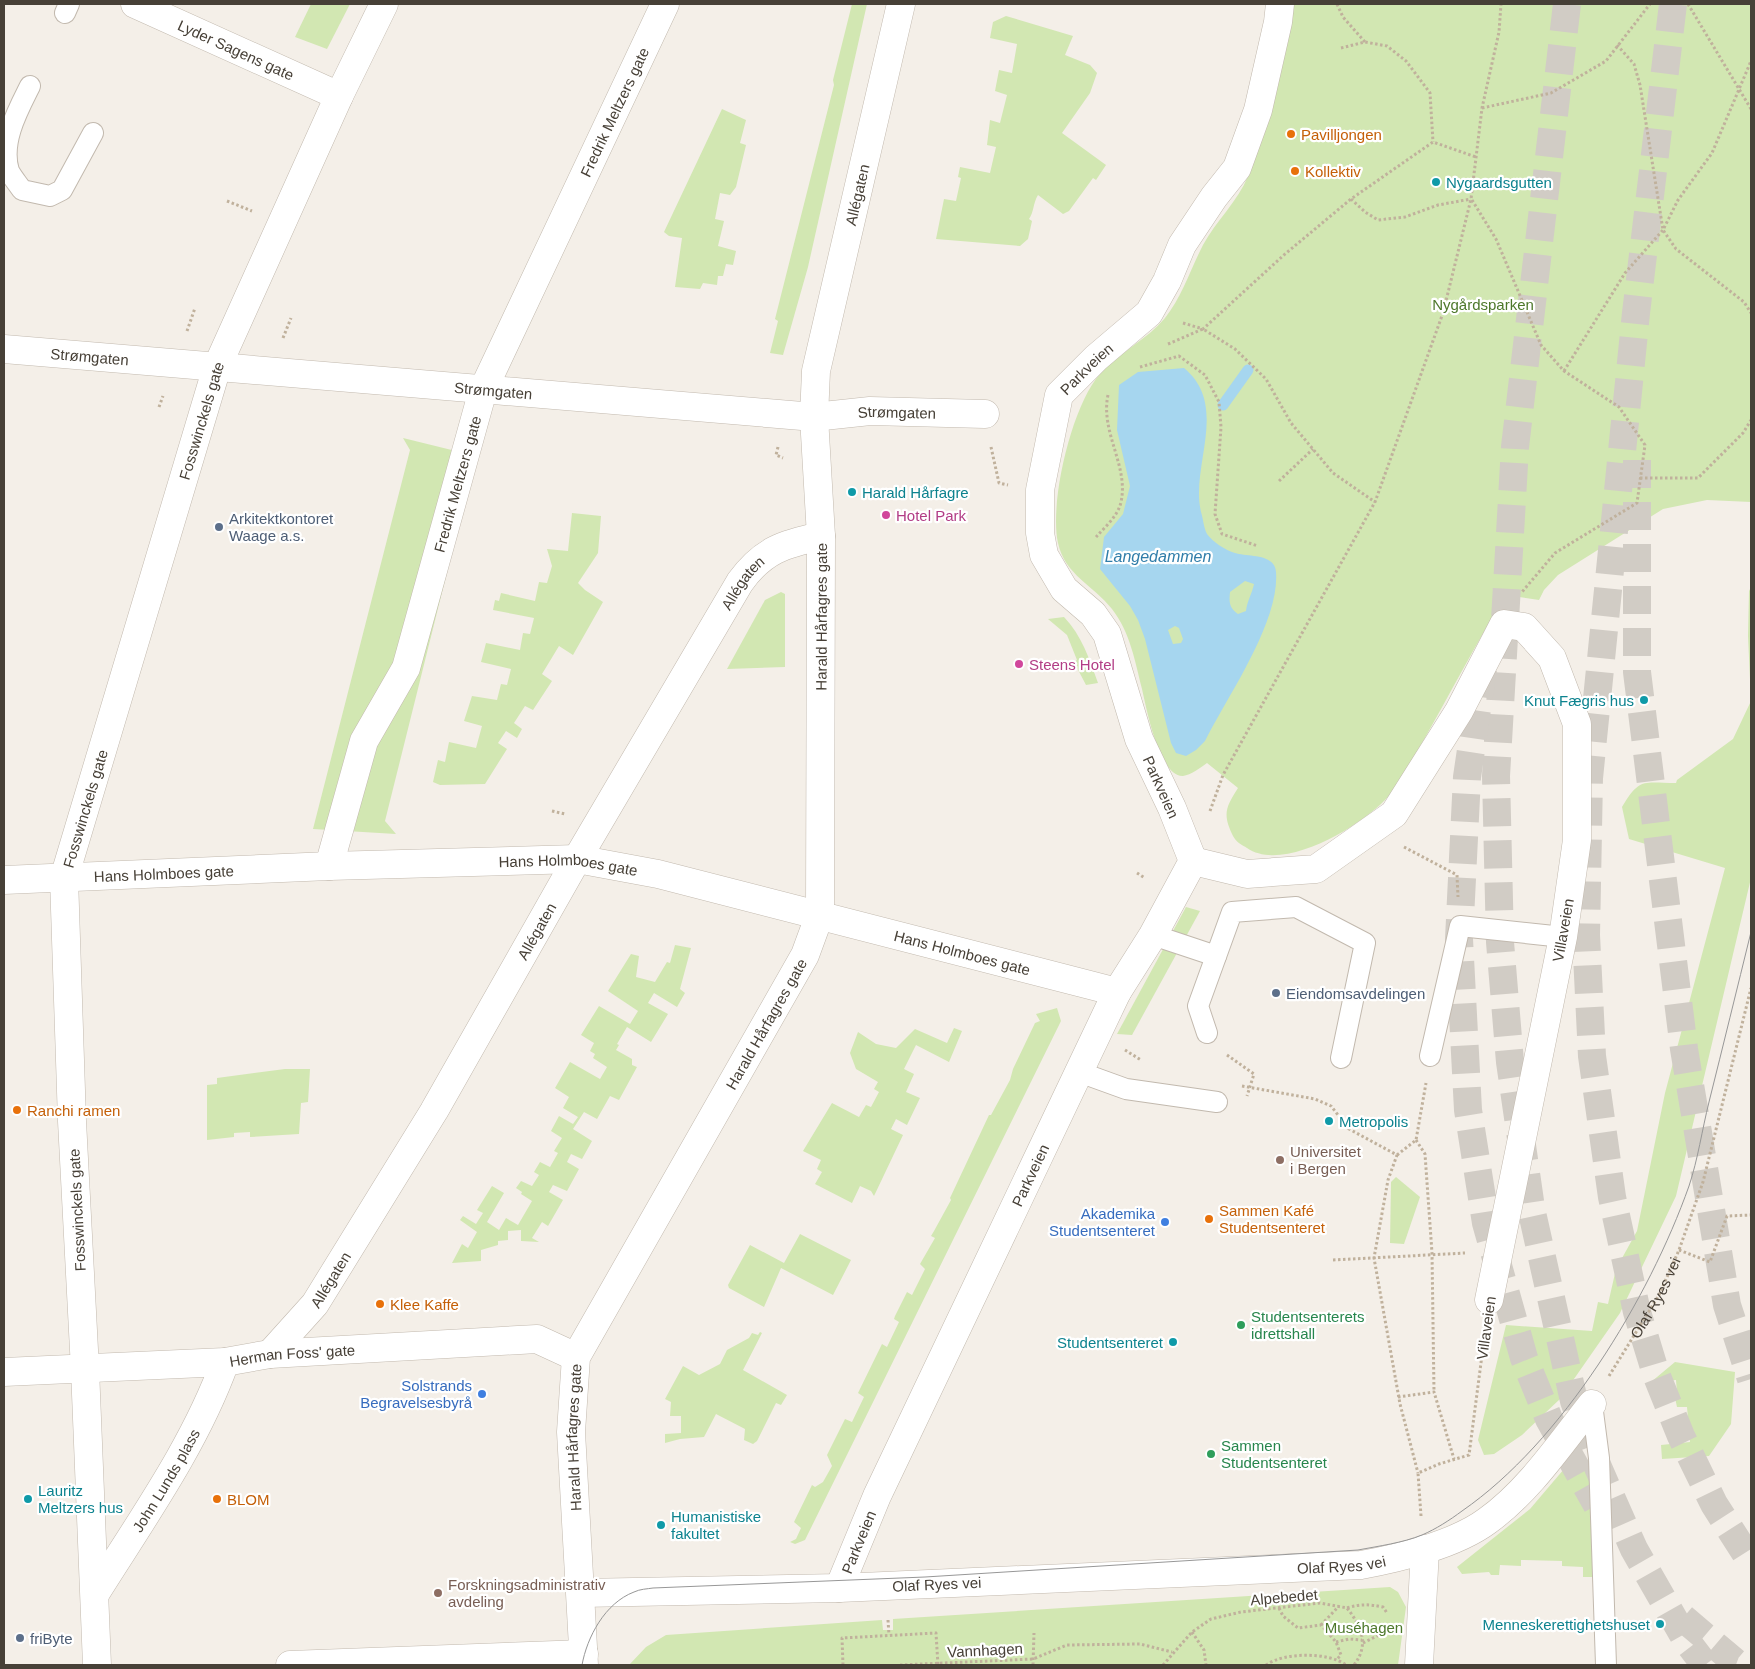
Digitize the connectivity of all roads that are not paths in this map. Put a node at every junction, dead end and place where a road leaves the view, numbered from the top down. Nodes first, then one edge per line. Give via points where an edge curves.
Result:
1 (135, 4) edge
2 (384, 4) edge
3 (665, 4) edge
4 (901, 4) edge
5 (1280, 4) edge
6 (30, 86) dead end
7 (339, 96) junction
8 (93, 133) dead end
9 (4, 349) edge
10 (217, 367) junction
11 (483, 390) junction
12 (985, 414) dead end
13 (814, 417) junction
14 (821, 536) junction
15 (577, 859) junction
16 (1192, 861) junction
17 (329, 866) junction
18 (64, 878) junction
19 (4, 880) edge
20 (820, 914) junction
21 (1153, 935) junction
22 (1563, 937) junction
23 (1216, 956) junction
24 (1117, 992) junction
25 (1207, 1033) dead end
26 (1430, 1056) road end
27 (1341, 1058) dead end
28 (1079, 1072) junction
29 (1217, 1102) dead end
30 (1490, 1300) road end
31 (270, 1354) junction
32 (576, 1357) junction
33 (225, 1362) junction
34 (85, 1369) junction
35 (4, 1372) edge
36 (1592, 1404) joint
37 (1425, 1549) junction
38 (839, 1588) junction
39 (581, 1593) junction
40 (95, 1594) junction
41 (584, 1659) edge
42 (395, 1662) edge
43 (97, 1665) edge
44 (290, 1665) edge
45 (1419, 1665) edge
46 (1606, 1665) edge

1 - 7 street, Lyder Sagens gate
2 - 7 street, Fosswinckels gate
3 - 11 street, Fredrik Meltzers gate
4 - 13 street, Allégaten via 816,371
5 - 16 street, Parkveien via 1262,92 1247,146 1237,168 1182,245 1149,313 1059,395 1040,490 1040,533 1044,555 1064,589 1093,614 1106,634 1139,739 1172,808
6 - 8 lane via 14,121 7,148 10,171 22,190 50,196 62,190
7 - 10 street, Fosswinckels gate
9 - 10 street, Strømgaten
10 - 11 street, Strømgaten
10 - 18 street, Fosswinckels gate
11 - 13 street, Strømgaten
11 - 17 street, Fredrik Meltzers gate via 406,668 364,741
12 - 13 street, Strømgaten via 870,411
13 - 14 street, Harald Hårfagres gate
14 - 15 street, Allégaten via 772,551 747,571
14 - 20 street, Harald Hårfagres gate
15 - 17 street, Hans Holmboes gate
15 - 20 street, Hans Holmboes gate via 658,874
15 - 31 street, Allégaten via 434,1111 315,1304
16 - 21 street, Parkveien
16 - 22 street, Villaveien via 1247,874 1316,868 1394,814 1459,711 1504,624 1524,626 1552,658 1576,724 1577,840
17 - 18 street, Hans Holmboes gate
18 - 19 street, Hans Holmboes gate
18 - 34 street, Fosswinckels gate
20 - 24 street, Hans Holmboes gate
20 - 32 street, Harald Hårfagres gate via 805,955
21 - 23 lane
21 - 24 street, Parkveien
22 - 26 lane via 1460,926
22 - 30 street, Villaveien
23 - 25 lane via 1198,1006
23 - 27 lane via 1232,912 1296,907 1365,943
24 - 28 street, Parkveien
28 - 29 lane via 1126,1089
28 - 38 street, Parkveien via 877,1496
31 - 32 street, Herman Foss' gate via 537,1339
31 - 33 street, Herman Foss' gate
32 - 39 street, Harald Hårfagres gate via 571,1432
33 - 34 street, Herman Foss' gate
33 - 40 street, John Lunds plass via 216,1389 188,1444
34 - 35 street, Herman Foss' gate
34 - 40 street, Fosswinckels gate
36 - 37 street, Olaf Ryes vei via 1521,1491 1487,1522
36 - 46 lane via 1599,1458
37 - 38 street, Olaf Ryes vei via 1361,1565
37 - 45 street
38 - 39 street, Olaf Ryes vei
39 - 41 street, Harald Hårfagres gate
40 - 43 street, Fosswinckels gate
41 - 42 street
42 - 44 street

